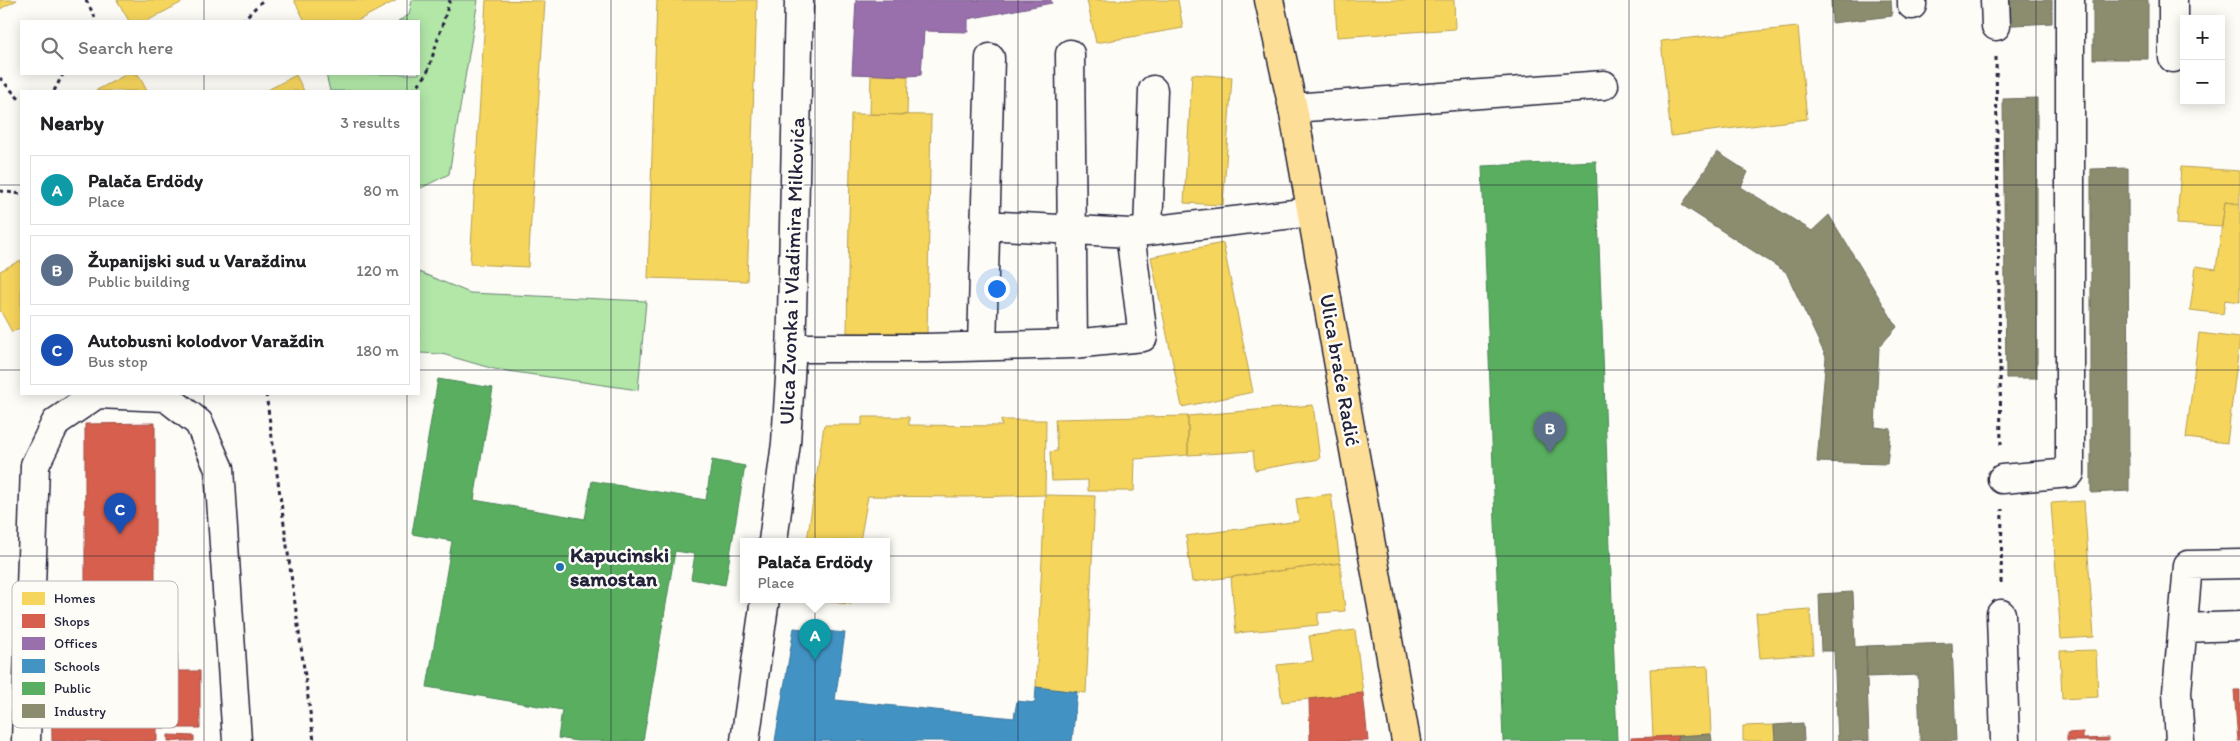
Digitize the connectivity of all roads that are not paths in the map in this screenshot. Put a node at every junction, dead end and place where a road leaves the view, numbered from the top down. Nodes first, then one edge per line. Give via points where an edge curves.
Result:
1 (799, 0) edge
2 (1269, 0) edge
3 (2070, 0) edge
4 (2173, 0) edge
5 (1070, 54) dead end
6 (990, 58) dead end
7 (2173, 58) dead end
8 (1604, 85) dead end
9 (1153, 90) dead end
10 (1293, 108) junction
11 (1311, 212) junction
12 (985, 225) junction
13 (1070, 230) junction
14 (1139, 232) junction
15 (1073, 344) junction
16 (982, 346) junction
17 (791, 348) junction
18 (96, 395) edge
19 (120, 395) edge
20 (2002, 479) road end
21 (773, 538) edge
22 (2240, 564) edge
23 (31, 581) edge
24 (764, 603) edge
25 (2001, 614) road end
26 (2240, 626) edge
27 (2183, 628) junction
28 (26, 728) edge
29 (26, 741) edge
30 (237, 741) edge
31 (745, 741) edge
32 (1406, 741) edge
33 (2005, 741) edge
34 (2180, 741) edge

1 - 17 street, Ulica Zvonka i Vladimira Milkovića
2 - 10 main road, Ulica braće Radić
3 - 20 street via 2070,473
4 - 7 street
5 - 13 street
6 - 12 street
8 - 10 street
9 - 14 street
10 - 11 main road, Ulica braće Radić
11 - 14 street
11 - 32 main road, Ulica braće Radić
12 - 13 street
12 - 16 street
13 - 14 street
13 - 15 street
14 - 15 street via 1143,337
15 - 16 street
16 - 17 street
17 - 21 street, Ulica Zvonka i Vladimira Milkovića via 786,443
18 - 23 street via 56,422 35,465
19 - 30 street via 166,397 199,423 219,469
22 - 27 street via 2188,565
24 - 31 street
25 - 33 street
26 - 27 street
27 - 34 street via 2177,692
28 - 29 street

